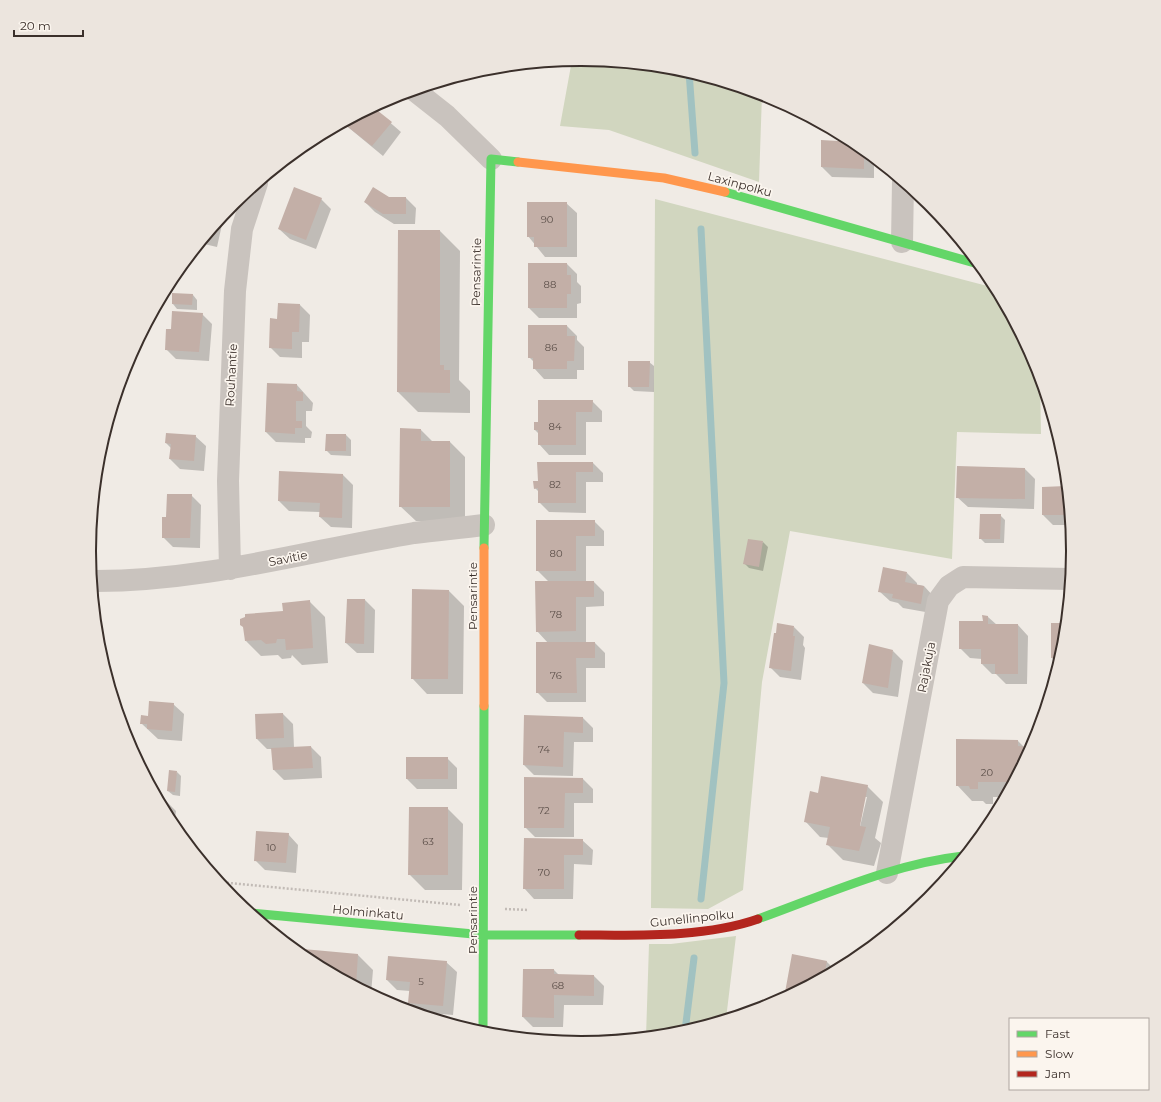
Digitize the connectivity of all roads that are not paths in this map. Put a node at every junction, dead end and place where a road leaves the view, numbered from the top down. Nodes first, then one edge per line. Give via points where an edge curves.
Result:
1 (419, 94) edge
2 (491, 159) junction
3 (903, 189) edge
4 (254, 193) edge
5 (902, 242) junction
6 (969, 261) edge
7 (484, 525) junction
8 (230, 569) junction
9 (1064, 579) edge
10 (97, 581) edge
11 (956, 857) edge
12 (887, 873) junction
13 (259, 914) edge
14 (484, 935) junction
15 (483, 1026) edge

1 - 2 street via 447,116
2 - 5 street, Laxinpolku via 664,178 722,191
2 - 7 street, Pensarintie
3 - 5 street
4 - 8 street, Rouhantie via 242,229 235,291 228,481
5 - 6 street, Laxinpolku
7 - 8 street, Savitie via 415,533
7 - 14 street, Pensarintie
8 - 10 street, Savitie via 130,581
9 - 12 street, Rajakuja via 963,577 949,586 938,601
11 - 12 street, Gunellinpolku
12 - 14 street, Gunellinpolku via 740,925 700,931 627,935
13 - 14 street, Holminkatu
14 - 15 street, Pensarintie

